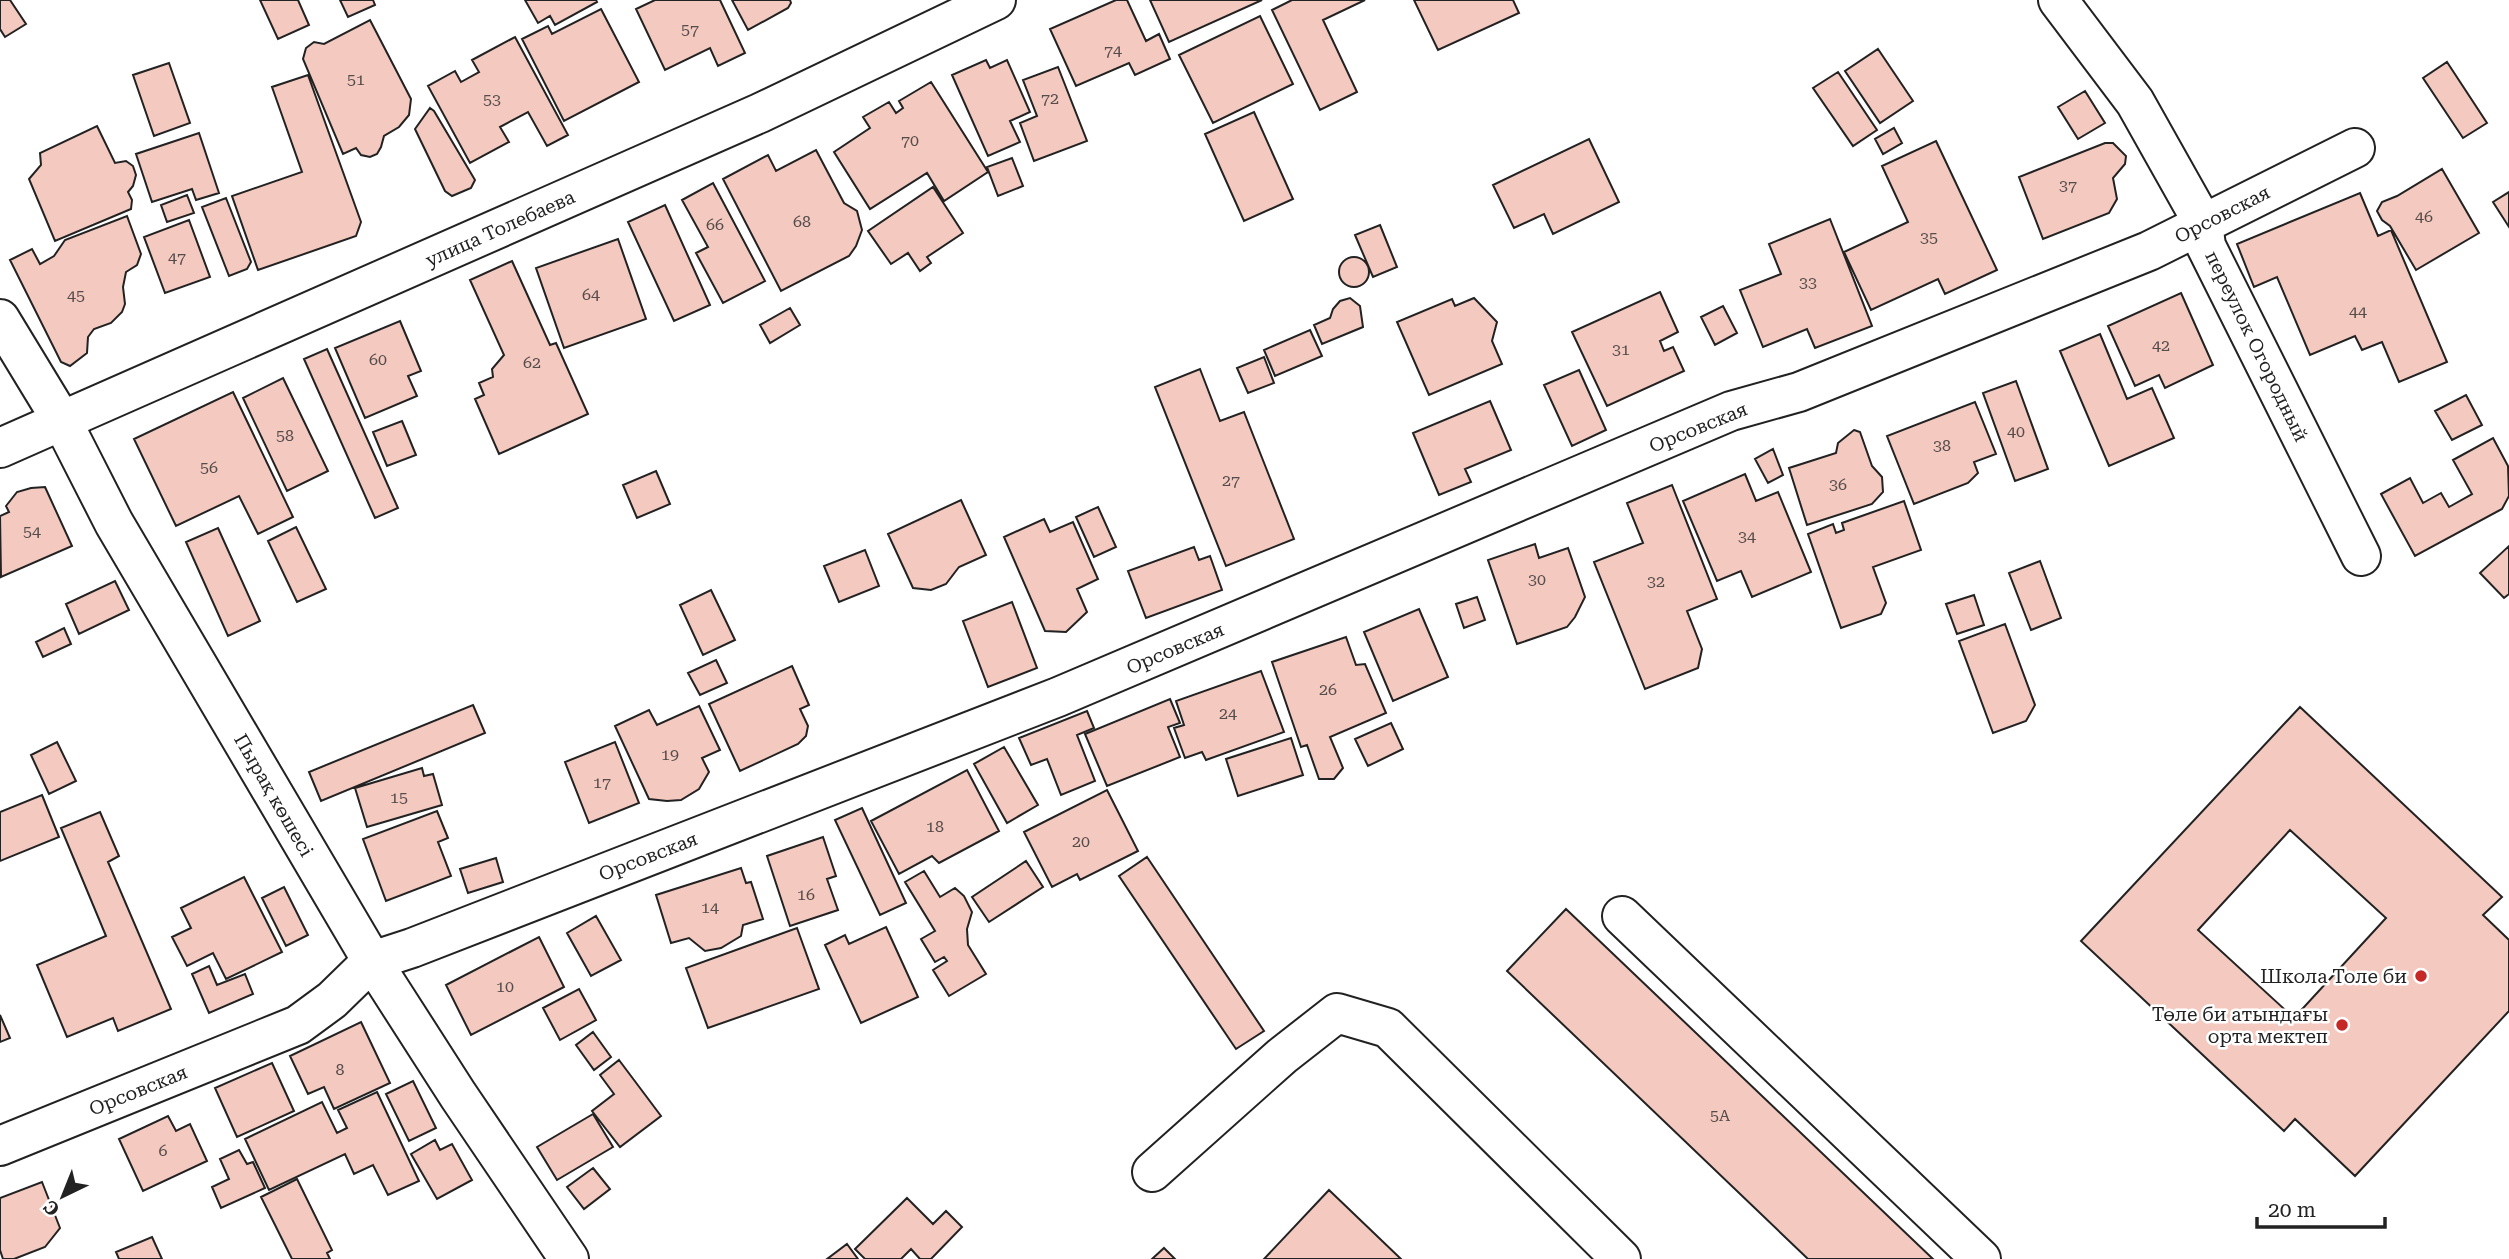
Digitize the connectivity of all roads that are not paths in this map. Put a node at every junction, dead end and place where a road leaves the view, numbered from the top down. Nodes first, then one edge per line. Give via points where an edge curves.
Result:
1 (996, 0) edge
2 (2058, 0) edge
3 (2355, 148) dead end
4 (2203, 223) junction
5 (0, 318) edge
6 (62, 421) junction
7 (0, 448) edge
8 (2361, 556) dead end
9 (1622, 916) dead end
10 (372, 961) junction
11 (0, 1146) edge
12 (1152, 1172) dead end
13 (569, 1259) edge
14 (1621, 1259) edge
15 (1981, 1259) edge

1 - 6 street, улица Толебаева via 760,113
2 - 4 street, переулок Огородный via 2135,102
3 - 4 street, Орсовская
4 - 8 street, переулок Огородный via 2206,246
4 - 10 street, Орсовская via 2149,251 1825,382 1731,411 1058,698
5 - 6 street, Пырақ көшесі
6 - 7 street, улица Толебаева
6 - 10 street, Пырақ көшесі via 114,523
9 - 15 street
10 - 11 street, Орсовская via 298,1025
10 - 13 street, Пырақ көшесі
12 - 14 street via 1336,1013 1388,1028

